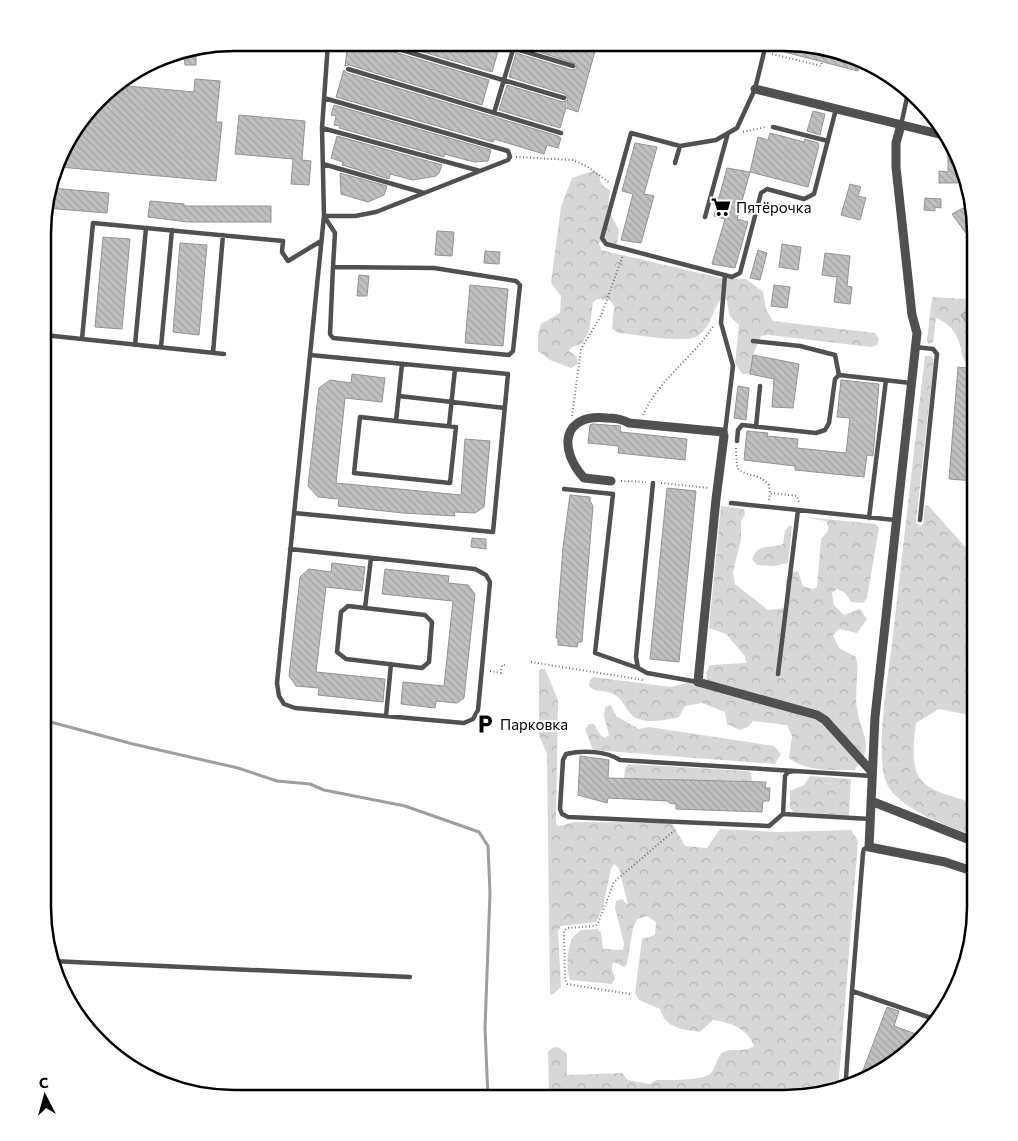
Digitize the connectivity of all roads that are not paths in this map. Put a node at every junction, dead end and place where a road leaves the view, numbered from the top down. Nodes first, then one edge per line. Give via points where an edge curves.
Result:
1 (327, 51) edge
2 (405, 51) edge
3 (513, 51) edge
4 (528, 51) edge
5 (764, 51) edge
6 (572, 66) dead end
7 (348, 69) dead end
8 (504, 80) junction
9 (755, 89) junction
10 (324, 98) junction
11 (564, 98) dead end
12 (906, 99) edge
13 (836, 109) junction
14 (494, 113) junction
15 (901, 125) junction
16 (773, 127) road end
17 (322, 128) junction
18 (728, 133) junction
19 (936, 133) edge
20 (561, 134) dead end
21 (828, 141) junction
22 (680, 146) junction
23 (675, 163) dead end
24 (323, 164) junction
25 (480, 171) junction
26 (424, 193) junction
27 (324, 216) junction
28 (705, 217) dead end
29 (146, 228) junction
30 (172, 230) junction
31 (223, 235) junction
32 (321, 241) junction
33 (333, 267) junction
34 (725, 275) junction
35 (51, 336) edge
36 (82, 339) junction
37 (753, 341) dead end
38 (136, 345) junction
39 (161, 347) junction
40 (916, 348) junction
41 (213, 353) junction
42 (224, 354) dead end
43 (310, 355) junction
44 (402, 364) junction
45 (455, 369) junction
46 (839, 375) junction
47 (886, 380) junction
48 (911, 383) junction
49 (760, 386) dead end
50 (399, 396) junction
51 (452, 402) junction
52 (505, 408) junction
53 (396, 421) junction
54 (449, 426) junction
55 (756, 427) junction
56 (724, 436) junction
57 (737, 441) road end
58 (611, 481) road end
59 (653, 483) road end
60 (564, 489) dead end
61 (731, 504) dead end
62 (798, 510) junction
63 (294, 513) junction
64 (869, 518) junction
65 (895, 520) junction
66 (920, 520) dead end
67 (290, 548) junction
68 (371, 558) junction
69 (365, 608) junction
70 (391, 664) junction
71 (638, 668) junction
72 (778, 674) dead end
73 (698, 682) junction
74 (386, 716) junction
75 (795, 771) junction
76 (872, 774) junction
77 (871, 801) junction
78 (783, 814) junction
79 (870, 819) junction
80 (967, 839) edge
81 (869, 847) junction
82 (967, 869) edge
83 (59, 961) edge
84 (410, 977) dead end
85 (852, 991) junction
86 (929, 1017) edge
87 (846, 1079) edge

1 - 10 lane
2 - 8 lane
3 - 8 lane
4 - 6 lane
5 - 9 lane
7 - 14 lane
8 - 11 lane
8 - 14 lane
9 - 13 street
9 - 18 lane via 737,128
10 - 17 lane
10 - 25 lane via 508,151 508,160
12 - 15 lane
13 - 15 street
13 - 21 lane
14 - 20 lane
15 - 19 street
15 - 40 street via 896,143 896,167 912,315 917,333
16 - 21 lane
17 - 24 lane
17 - 25 lane
18 - 22 lane via 716,140
18 - 28 lane
21 - 34 lane via 814,194 804,199 768,189 760,194 740,272 732,277
22 - 23 lane
22 - 34 lane via 631,133 602,238 606,244
24 - 26 lane
24 - 27 lane
25 - 26 lane
26 - 27 lane via 376,212
27 - 32 lane
27 - 33 lane via 335,233
29 - 30 lane
29 - 36 lane via 93,223
29 - 38 lane
30 - 31 lane
30 - 39 lane
31 - 32 lane via 283,241 282,252 288,262
31 - 41 lane
32 - 43 lane
33 - 33 lane via 434,268 516,281 520,285 513,351 509,355 333,338 330,334
34 - 56 lane via 722,323 733,366
35 - 36 lane
36 - 38 lane
37 - 46 lane via 800,346 835,355
38 - 39 lane
39 - 41 lane
40 - 48 street
40 - 66 lane via 933,349 937,354
41 - 42 lane
43 - 44 lane
43 - 63 lane
44 - 45 lane
44 - 50 lane
45 - 51 lane
45 - 52 lane via 508,374
46 - 47 lane
46 - 55 lane via 835,379 829,423 825,430 816,433
47 - 48 lane
47 - 64 lane
48 - 65 street
49 - 55 lane
50 - 51 lane
50 - 53 lane
51 - 52 lane
51 - 54 lane
52 - 63 lane via 493,532
53 - 54 lane
53 - 54 lane via 360,417 354,473 450,483 456,427
55 - 57 lane via 742,426 738,430
56 - 58 street via 718,431 592,416 583,418 570,430 568,448 576,469 584,478
56 - 73 street
59 - 71 lane via 636,657
60 - 71 lane via 613,494 595,653
61 - 62 lane
62 - 64 lane
62 - 72 lane
63 - 67 lane
64 - 65 lane
65 - 76 street
67 - 68 lane
67 - 74 lane via 277,683 279,696 284,704 295,708
68 - 69 lane
68 - 74 lane via 475,570 486,575 490,582 478,710 472,719 464,723
69 - 70 lane via 348,606 342,612 337,652 346,659
69 - 70 lane via 424,615 432,622 429,662 422,668
70 - 74 lane
71 - 73 lane via 647,673
73 - 76 street via 817,714
75 - 76 lane
75 - 78 lane via 785,776
75 - 78 lane via 620,760 610,754 574,752 566,754 563,760 560,810 568,817 770,826
76 - 77 street
77 - 79 street
77 - 80 street
78 - 79 lane
79 - 81 street
81 - 82 street
81 - 85 lane via 863,853
83 - 84 lane
85 - 86 lane
85 - 87 lane

